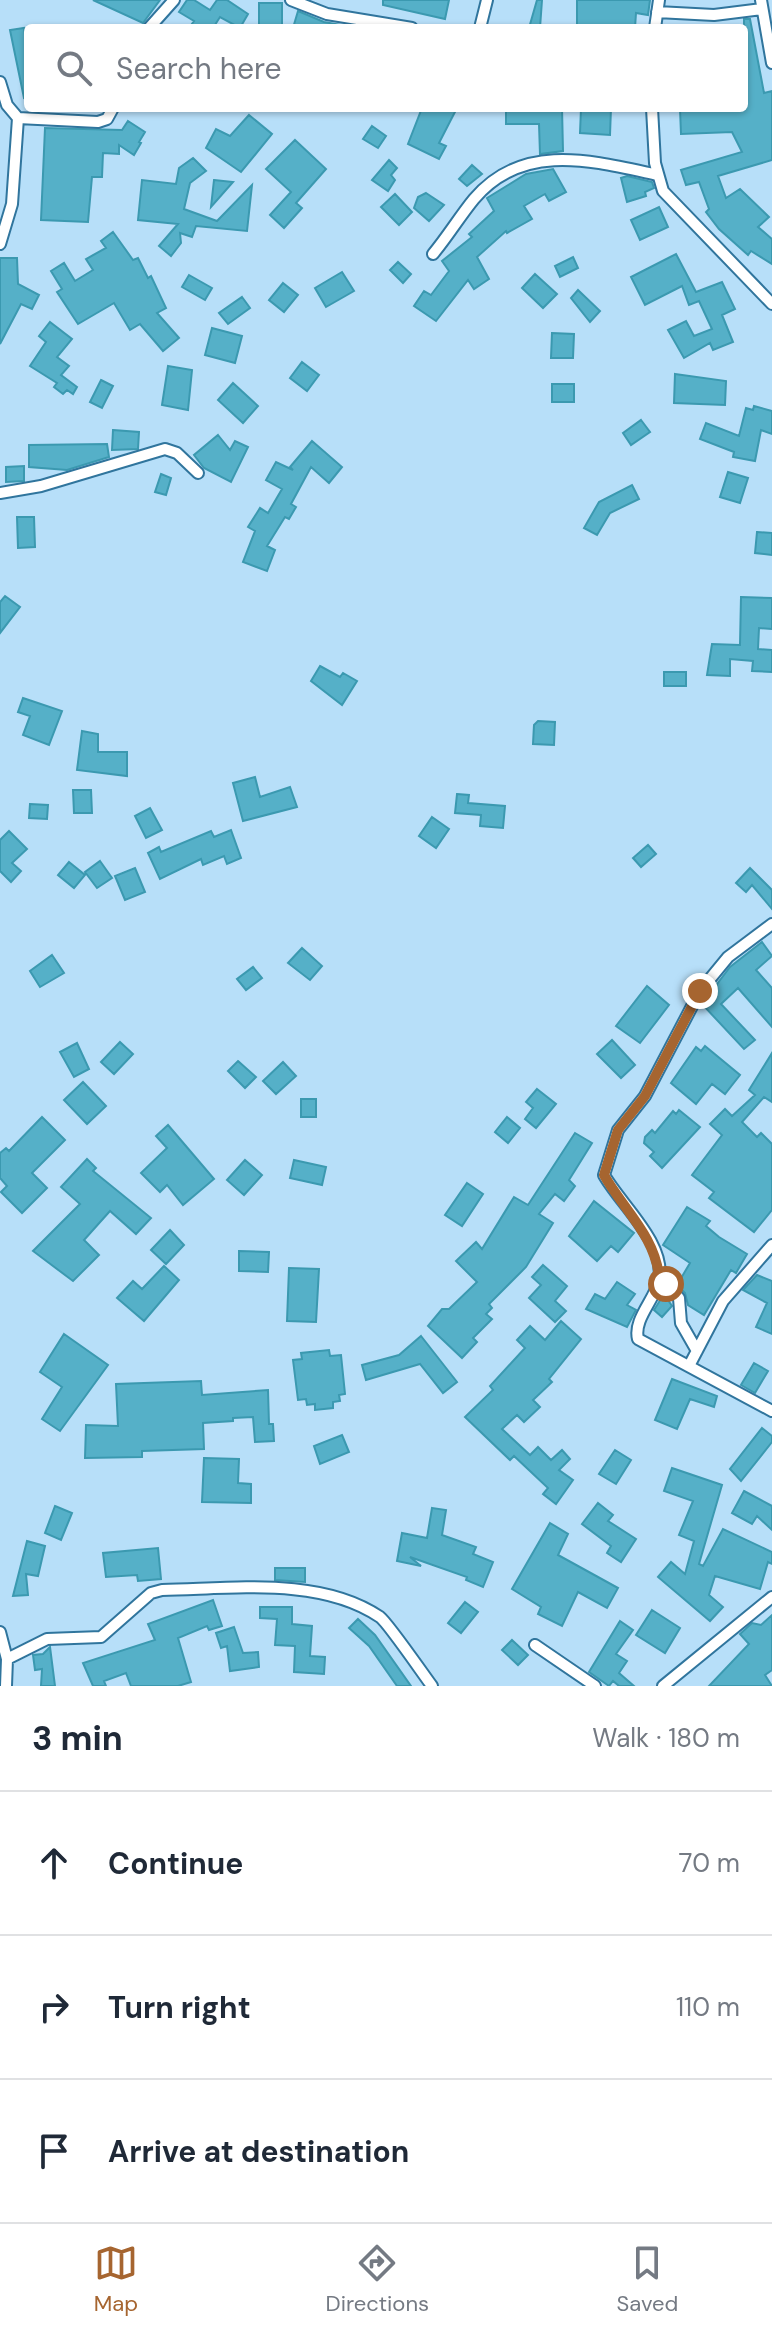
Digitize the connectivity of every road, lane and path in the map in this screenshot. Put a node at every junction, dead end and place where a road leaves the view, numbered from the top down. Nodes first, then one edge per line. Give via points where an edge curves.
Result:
1 (174, 0) edge
2 (291, 0) edge
3 (487, 0) edge
4 (659, 0) edge
5 (762, 5) edge
6 (657, 12) junction
7 (153, 24) edge
8 (388, 24) edge
9 (481, 24) edge
10 (656, 24) edge
11 (772, 61) edge
12 (0, 82) edge
13 (111, 112) edge
14 (652, 112) edge
15 (18, 118) junction
16 (0, 171) edge
17 (15, 171) junction
18 (658, 175) junction
19 (0, 244) edge
20 (433, 254) dead end
21 (772, 304) edge
22 (198, 473) dead end
23 (0, 493) edge
24 (772, 924) edge
25 (772, 1245) edge
26 (659, 1278) junction
27 (697, 1351) junction
28 (689, 1366) junction
29 (772, 1411) edge
30 (772, 1597) edge
31 (0, 1632) edge
32 (535, 1645) dead end
33 (7, 1659) junction
34 (6, 1686) edge
35 (432, 1686) edge
36 (595, 1686) edge
37 (663, 1686) edge

1 - 7 street
2 - 8 street via 327,14
3 - 9 street
4 - 6 street
5 - 6 street via 714,15
5 - 11 street
6 - 10 street
12 - 15 street via 7,105
13 - 15 street via 98,122
14 - 18 street
15 - 17 street
16 - 17 street
17 - 19 street
18 - 20 street via 581,160 515,165 474,199
18 - 21 street via 663,191
22 - 23 street via 165,449
24 - 26 street via 728,957 700,991 645,1096 618,1130 606,1160 604,1175 650,1243
25 - 27 street via 723,1301
26 - 27 street via 679,1298 681,1323
26 - 28 street via 639,1323 638,1339
27 - 28 street
28 - 29 street
30 - 37 street
31 - 33 street
32 - 36 street
33 - 34 street
33 - 35 street via 47,1639 101,1637 151,1593 162,1590 271,1589 331,1596 382,1618

